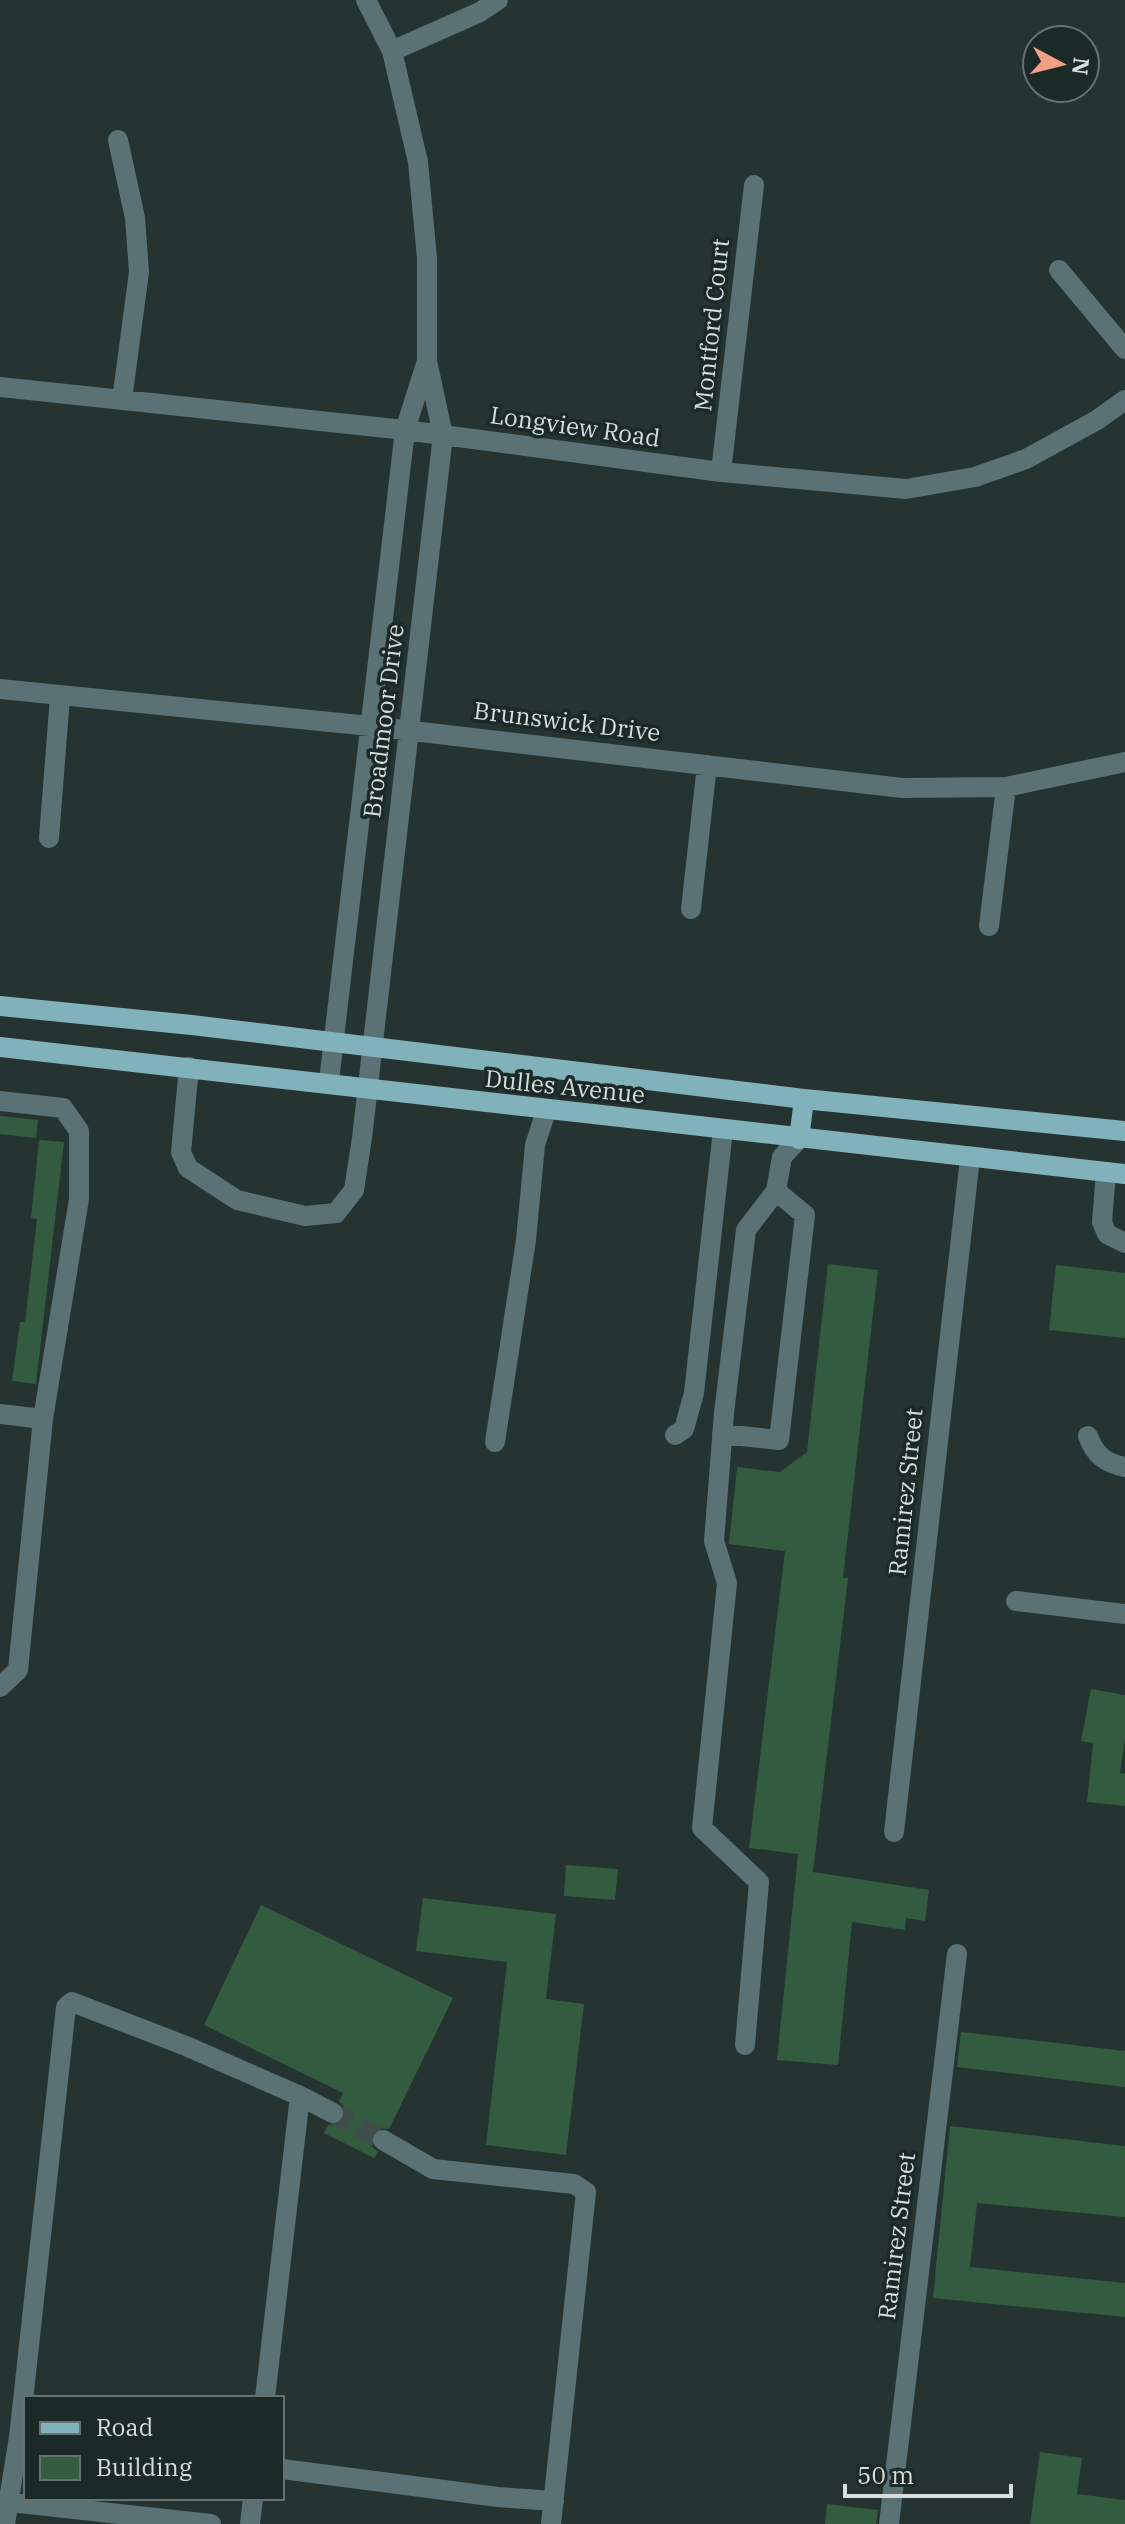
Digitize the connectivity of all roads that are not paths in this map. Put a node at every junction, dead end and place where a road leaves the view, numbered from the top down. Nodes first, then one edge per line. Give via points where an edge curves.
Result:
1 (366, 0) edge
2 (498, 0) edge
3 (392, 51) junction
4 (118, 140) dead end
5 (754, 185) dead end
6 (1059, 270) dead end
7 (1125, 349) edge
8 (427, 361) junction
9 (0, 387) edge
10 (122, 400) junction
11 (1125, 400) edge
12 (405, 430) junction
13 (443, 435) junction
14 (721, 472) junction
15 (0, 689) edge
16 (60, 697) junction
17 (370, 726) junction
18 (410, 730) junction
19 (1125, 762) edge
20 (707, 765) junction
21 (1006, 787) junction
22 (49, 838) dead end
23 (691, 909) dead end
24 (989, 926) dead end
25 (0, 1006) edge
26 (332, 1043) junction
27 (0, 1047) edge
28 (371, 1047) junction
29 (189, 1067) junction
30 (329, 1081) junction
31 (366, 1087) junction
32 (804, 1099) junction
33 (0, 1101) edge
34 (546, 1111) junction
35 (723, 1130) junction
36 (1125, 1131) edge
37 (799, 1139) junction
38 (970, 1158) junction
39 (1116, 1173) edge
40 (776, 1191) junction
41 (1125, 1243) edge
42 (0, 1414) edge
43 (43, 1419) junction
44 (722, 1434) junction
45 (675, 1435) dead end
46 (1088, 1436) dead end
47 (495, 1442) dead end
48 (1125, 1467) edge
49 (1016, 1601) dead end
50 (1125, 1614) edge
51 (0, 1687) edge
52 (894, 1832) dead end
53 (957, 1954) dead end
54 (745, 2045) dead end
55 (300, 2096) junction
56 (333, 2113) tunnel mouth
57 (383, 2140) tunnel mouth
58 (26, 2396) edge
59 (265, 2396) edge
60 (22, 2437) edge
61 (284, 2469) edge
62 (253, 2500) edge
63 (4, 2501) edge
64 (554, 2501) junction
65 (5, 2524) edge
66 (211, 2524) edge
67 (250, 2524) edge
68 (551, 2524) edge
69 (889, 2524) edge

1 - 3 street, Broadmoor Drive
2 - 3 street
3 - 8 street, Broadmoor Drive via 418,162 427,258
4 - 10 street via 135,218 139,272
5 - 14 street, Montford Court
6 - 7 street
8 - 12 street, Broadmoor Drive
8 - 13 street, Broadmoor Drive
9 - 10 street, Longview Road
10 - 12 street, Longview Road
11 - 14 street, Longview Road via 1026,459 975,477 906,489
12 - 13 street, Longview Road
12 - 17 street, Broadmoor Drive
13 - 14 street, Longview Road
13 - 18 street, Broadmoor Drive
15 - 16 street, Brunswick Drive
16 - 17 street, Brunswick Drive
16 - 22 street
17 - 18 street, Brunswick Drive
17 - 26 street, Broadmoor Drive
18 - 20 street, Brunswick Drive
18 - 28 street, Broadmoor Drive
19 - 21 street, Brunswick Drive
20 - 21 street, Brunswick Drive via 902,788
20 - 23 street
21 - 24 street
25 - 26 main road, Dulles Avenue
26 - 28 main road, Dulles Avenue
26 - 30 street, Broadmoor Drive
27 - 29 main road, Dulles Avenue
28 - 31 street, Broadmoor Drive
28 - 32 main road, Dulles Avenue
29 - 30 main road, Dulles Avenue
29 - 31 street, Broadmoor Drive via 181,1152 188,1168 237,1200 305,1216 336,1213 354,1190
30 - 31 main road, Dulles Avenue
31 - 34 main road, Dulles Avenue
32 - 36 main road, Dulles Avenue
32 - 37 main road
33 - 43 street via 63,1108 79,1131 79,1199
34 - 35 main road, Dulles Avenue
34 - 47 street via 535,1145
35 - 37 main road, Dulles Avenue
35 - 45 street via 694,1393 684,1429
37 - 38 main road, Dulles Avenue
37 - 40 street via 782,1157
38 - 39 main road, Dulles Avenue
38 - 52 street, Ramirez Street
39 - 41 street via 1102,1222 1107,1234
40 - 44 street via 746,1230
40 - 44 street via 805,1215 779,1440
42 - 43 street
43 - 51 street via 18,1670
44 - 54 street via 714,1541 727,1583 702,1828 759,1882
46 - 48 street via 1093,1450 1109,1464
49 - 50 street
53 - 69 street, Ramirez Street
55 - 56 street
55 - 58 street via 81,2004 66,2007
55 - 59 street
57 - 64 street via 433,2169 574,2184 586,2192
60 - 63 street
61 - 64 street
62 - 67 street
63 - 65 street
63 - 66 street
64 - 68 street

